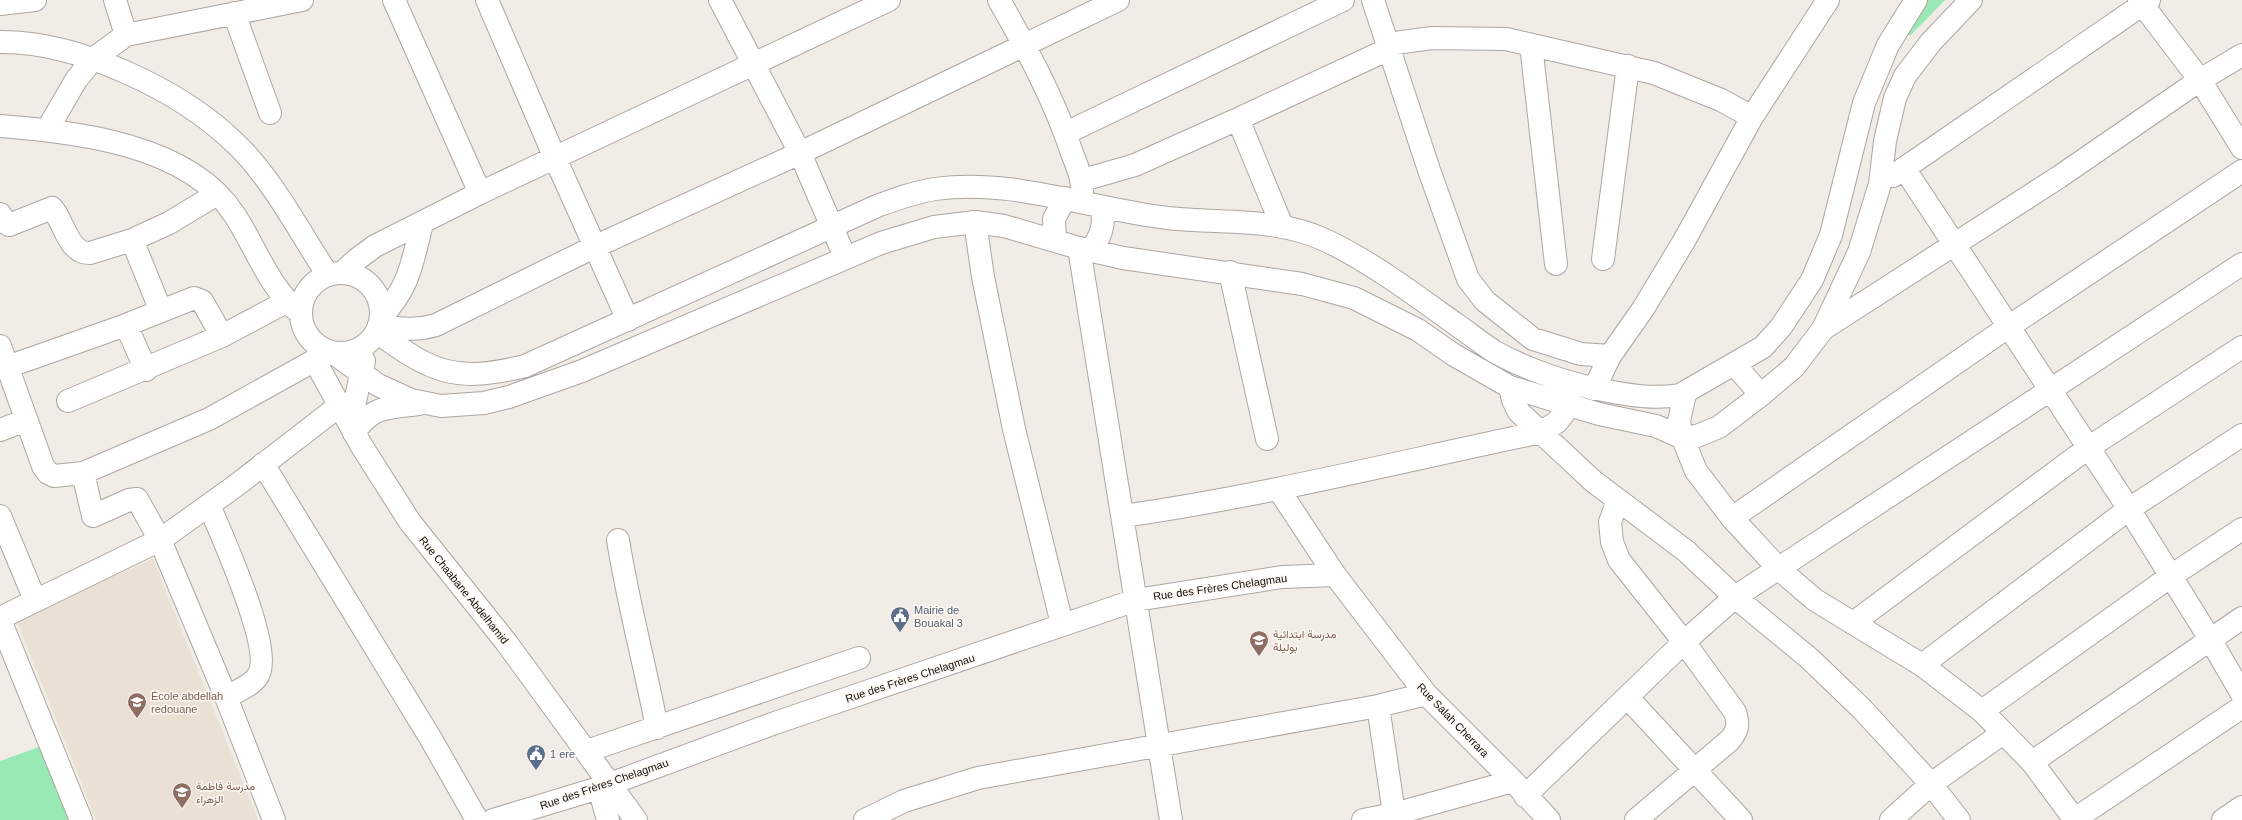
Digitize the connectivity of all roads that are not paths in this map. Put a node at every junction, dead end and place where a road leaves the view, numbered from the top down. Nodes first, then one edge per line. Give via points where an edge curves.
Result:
1 (27, 0) edge
2 (115, 0) edge
3 (302, 0) edge
4 (394, 0) edge
5 (488, 0) edge
6 (720, 0) edge
7 (889, 0) edge
8 (999, 0) edge
9 (1118, 0) edge
10 (1343, 0) edge
11 (1373, 0) edge
12 (1828, 0) edge
13 (1916, 0) edge
14 (1971, 0) edge
15 (2144, 1) edge
16 (0, 4) edge
17 (234, 13) junction
18 (126, 35) junction
19 (0, 42) edge
20 (1531, 45) junction
21 (1025, 46) junction
22 (1389, 46) junction
23 (2242, 55) edge
24 (93, 59) junction
25 (753, 66) junction
26 (1628, 66) junction
27 (2200, 80) junction
28 (270, 113) dead end
29 (1752, 117) junction
30 (1238, 120) junction
31 (0, 126) edge
32 (47, 130) junction
33 (1066, 134) junction
34 (2242, 148) edge
35 (800, 153) junction
36 (555, 158) junction
37 (1904, 168) junction
38 (2242, 171) edge
39 (1083, 180) junction
40 (1880, 184) junction
41 (480, 193) junction
42 (217, 194) junction
43 (1083, 202) junction
44 (0, 214) edge
45 (975, 222) junction
46 (422, 224) junction
47 (1282, 226) junction
48 (833, 227) junction
49 (132, 240) junction
50 (1055, 241) junction
51 (1955, 246) junction
52 (594, 247) junction
53 (1085, 250) junction
54 (845, 257) junction
55 (1603, 259) dead end
56 (1556, 264) dead end
57 (2242, 264) edge
58 (1230, 272) junction
59 (335, 274) junction
60 (294, 308) junction
61 (161, 311) junction
62 (628, 320) junction
63 (126, 325) junction
64 (2008, 327) junction
65 (376, 329) junction
66 (1823, 329) junction
67 (222, 336) junction
68 (0, 346) edge
69 (2242, 347) edge
70 (323, 353) junction
71 (1610, 356) junction
72 (1735, 364) junction
73 (7, 367) junction
74 (146, 370) junction
75 (362, 375) junction
76 (1510, 387) junction
77 (1594, 389) junction
78 (2050, 390) junction
79 (1685, 394) junction
80 (1761, 395) junction
81 (68, 401) dead end
82 (426, 403) junction
83 (1570, 405) junction
84 (26, 420) junction
85 (348, 421) junction
86 (0, 430) edge
87 (1542, 432) junction
88 (2242, 435) edge
89 (1683, 438) junction
90 (1267, 440) dead end
91 (2088, 448) junction
92 (263, 464) junction
93 (83, 473) junction
94 (1279, 490) junction
95 (1618, 500) junction
96 (209, 505) junction
97 (2130, 509) junction
98 (0, 516) edge
99 (1123, 516) junction
100 (1732, 518) junction
101 (2242, 529) edge
102 (160, 540) junction
103 (618, 540) dead end
104 (1779, 569) junction
105 (1335, 575) junction
106 (2172, 576) junction
107 (1735, 596) junction
108 (35, 600) junction
109 (1136, 600) junction
110 (2242, 618) edge
111 (0, 619) edge
112 (1854, 623) junction
113 (1062, 624) junction
114 (2210, 639) junction
115 (1684, 642) junction
116 (859, 658) dead end
117 (1922, 665) junction
118 (1426, 694) junction
119 (2242, 694) edge
120 (226, 697) junction
121 (1628, 698) junction
122 (1378, 706) junction
123 (2242, 707) edge
124 (1982, 712) junction
125 (657, 728) junction
126 (2003, 733) junction
127 (1158, 745) junction
128 (587, 751) junction
129 (2032, 762) junction
130 (1695, 769) junction
131 (1931, 784) junction
132 (605, 785) junction
133 (1519, 788) junction
134 (2242, 807) edge
135 (1394, 817) edge
136 (499, 819) edge
137 (2075, 819) edge
138 (81, 820) edge
139 (274, 820) edge
140 (477, 820) edge
141 (608, 820) edge
142 (636, 820) edge
143 (865, 820) edge
144 (1171, 820) edge
145 (1363, 820) edge
146 (1549, 820) edge
147 (1636, 820) edge
148 (1741, 820) edge
149 (1891, 820) edge
150 (1959, 820) edge
151 (2223, 820) edge

1 - 16 street
2 - 18 street
3 - 17 street
4 - 41 street
5 - 36 street
6 - 25 street
7 - 25 street
8 - 21 street
9 - 21 street
10 - 33 street
11 - 22 street
12 - 29 street
13 - 72 street via 1888,45 1864,102 1831,235 1812,280 1781,327 1763,347
14 - 40 street via 1931,42 1905,76 1889,118
15 - 27 street
15 - 37 street
17 - 18 street
17 - 28 street
18 - 24 street
19 - 24 street via 52,46
20 - 22 street via 1506,39 1451,38
20 - 26 street
20 - 56 street
21 - 33 street
21 - 35 street
22 - 30 street
22 - 71 street via 1468,279 1485,301 1533,339 1581,354
23 - 27 street
24 - 32 street via 76,80
24 - 59 street via 158,88 205,117 237,144
25 - 35 street
25 - 36 street
26 - 29 street via 1694,88
26 - 55 street
27 - 34 street
27 - 51 street
29 - 71 street via 1643,309
30 - 39 street via 1135,165
30 - 47 street
31 - 32 street
32 - 42 street via 128,146 162,157
33 - 39 street
35 - 48 street
35 - 52 street
36 - 41 street
36 - 52 street
37 - 40 street
37 - 51 street
38 - 64 street
39 - 43 street
40 - 66 street via 1859,252
41 - 46 street
42 - 49 street via 169,223
42 - 60 street via 234,214 266,274
43 - 47 street via 1138,214 1183,220 1232,220
43 - 48 street via 1000,189 934,189 877,206
43 - 50 street via 1054,219
43 - 53 street via 1103,230 1098,241
44 - 49 street via 10,225 52,208 70,242 85,254
45 - 50 street via 1004,226
45 - 54 street via 934,227 880,243
45 - 113 street via 983,277 1014,429
46 - 59 street via 375,246
46 - 65 street via 407,280
47 - 77 street via 1308,232 1357,257 1496,352 1554,378
48 - 54 street
48 - 62 street
49 - 61 street
50 - 53 street
51 - 64 street
51 - 66 street
52 - 62 street
52 - 65 street via 436,325 421,330
53 - 58 street
53 - 99 street
54 - 82 street via 582,371 509,397 460,405 441,406
57 - 78 street
58 - 76 street via 1302,284 1354,298 1418,330 1454,355
58 - 90 street
59 - 60 street via 313,284
59 - 65 street via 358,277 371,286 379,300
60 - 67 street
60 - 70 street via 310,338
61 - 63 street
61 - 67 street via 189,299 199,298
62 - 65 street via 525,366 493,374 456,374 426,365
63 - 73 street
63 - 74 street
64 - 78 street
64 - 100 street
65 - 70 street via 357,350
65 - 75 street
66 - 80 street via 1794,367
67 - 74 street
68 - 73 street
69 - 91 street
70 - 75 street
70 - 85 street, Rue Chaabane Abdelhamid via 320,370
70 - 93 street via 209,419
71 - 77 street
72 - 79 street
72 - 80 street
73 - 84 street
74 - 81 street
75 - 82 street via 396,394
75 - 85 street
76 - 83 street
76 - 87 street via 1519,412
77 - 79 street via 1641,397 1665,398
78 - 91 street
78 - 104 street
79 - 89 street via 1678,421
80 - 89 street via 1719,427 1697,436
82 - 85 street via 375,411 364,419
83 - 87 street via 1557,422
83 - 89 street via 1656,426
84 - 86 street
84 - 93 street via 43,466 48,472 54,476
85 - 92 street
85 - 128 street, Rue Chaabane Abdelhamid via 410,522 506,642
87 - 94 street
87 - 95 street via 1593,481
88 - 97 street
89 - 100 street via 1696,471
91 - 97 street
91 - 112 street
92 - 96 street
92 - 140 street via 431,738
93 - 102 street via 92,514 95,516 129,500 137,499
94 - 99 street via 1196,506
94 - 105 street, Rue Salah Cherrara
95 - 107 street via 1686,551
95 - 115 street via 1610,522 1612,542 1618,560
96 - 102 street
96 - 120 street via 257,629 261,659 261,670 257,677
97 - 106 street
97 - 117 street
98 - 108 street
99 - 109 street
100 - 104 street
101 - 106 street
102 - 108 street
102 - 120 street
103 - 125 street via 624,580 645,664
104 - 107 street
104 - 112 street via 1814,600
105 - 109 street, Rue des Frères Chelagmau via 1282,577
105 - 118 street, Rue Salah Cherrara
106 - 114 street
106 - 124 street
107 - 115 street
107 - 131 street via 1810,659 1862,709
108 - 111 street
109 - 113 street, Rue des Frères Chelagmau
109 - 127 street
110 - 114 street
111 - 138 street
112 - 117 street
113 - 132 street, Rue des Frères Chelagmau
114 - 119 street
114 - 129 street
115 - 121 street
115 - 130 street via 1734,712 1738,722 1738,731 1730,740
116 - 125 street
117 - 124 street
118 - 122 street
118 - 133 street, Rue Salah Cherrara
120 - 139 street
121 - 130 street
121 - 133 street
122 - 127 street
122 - 135 street
123 - 137 street
124 - 126 street
125 - 128 street
126 - 129 street
126 - 131 street
127 - 143 street via 978,778 904,801
127 - 144 street
128 - 132 street, Rue Chaabane Abdelhamid
129 - 137 street
130 - 147 street
130 - 148 street
131 - 149 street
131 - 150 street
132 - 136 street, Rue des Frères Chelagmau
132 - 141 street
132 - 142 street, Rue Chaabane Abdelhamid
133 - 135 street
133 - 146 street, Rue Salah Cherrara
134 - 151 street
135 - 145 street

